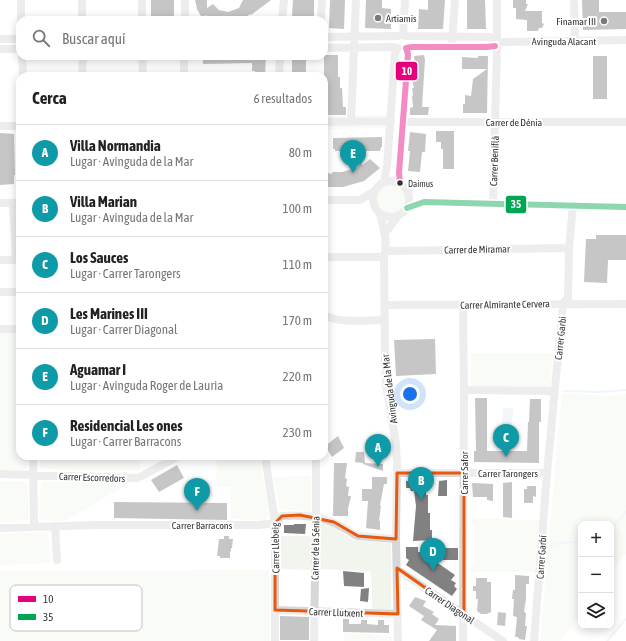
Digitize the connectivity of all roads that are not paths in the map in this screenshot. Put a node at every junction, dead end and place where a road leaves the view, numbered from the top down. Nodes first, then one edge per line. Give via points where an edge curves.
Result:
1 (21, 0) edge
2 (82, 0) edge
3 (142, 0) edge
4 (185, 0) edge
5 (284, 0) edge
6 (322, 0) edge
7 (356, 0) edge
8 (405, 0) edge
9 (454, 0) edge
10 (497, 0) edge
11 (574, 0) edge
12 (21, 16) edge
13 (82, 16) edge
14 (142, 16) edge
15 (184, 16) edge
16 (282, 16) edge
17 (321, 16) edge
18 (402, 36) junction
19 (328, 37) edge
20 (355, 37) junction
21 (452, 37) junction
22 (0, 39) edge
23 (16, 39) edge
24 (626, 40) edge
25 (497, 42) junction
26 (574, 42) junction
27 (452, 47) junction
28 (328, 48) edge
29 (354, 48) junction
30 (402, 48) junction
31 (0, 49) edge
32 (16, 49) edge
33 (22, 60) edge
34 (83, 60) edge
35 (142, 60) edge
36 (184, 60) edge
37 (280, 60) edge
38 (22, 72) edge
39 (82, 72) edge
40 (143, 72) edge
41 (184, 72) edge
42 (279, 72) edge
43 (391, 121) junction
44 (328, 122) edge
45 (351, 122) junction
46 (403, 122) junction
47 (626, 122) edge
48 (495, 123) junction
49 (0, 126) edge
50 (16, 126) edge
51 (384, 182) junction
52 (400, 183) junction
53 (373, 192) junction
54 (408, 192) junction
55 (328, 200) edge
56 (360, 200) junction
57 (424, 202) junction
58 (0, 203) edge
59 (16, 203) edge
60 (493, 204) junction
61 (573, 205) junction
62 (626, 207) edge
63 (407, 208) junction
64 (377, 211) junction
65 (398, 216) junction
66 (385, 233) junction
67 (569, 248) junction
68 (385, 253) junction
69 (328, 256) edge
70 (0, 260) edge
71 (16, 260) edge
72 (0, 292) edge
73 (16, 292) edge
74 (563, 303) junction
75 (626, 304) edge
76 (384, 305) junction
77 (463, 305) junction
78 (328, 316) edge
79 (384, 320) junction
80 (0, 328) edge
81 (16, 329) edge
82 (464, 390) junction
83 (554, 391) junction
84 (33, 460) edge
85 (172, 460) edge
86 (267, 460) edge
87 (316, 460) edge
88 (397, 473) junction
89 (464, 473) junction
90 (547, 473) junction
91 (0, 474) edge
92 (33, 475) junction
93 (316, 518) junction
94 (275, 523) junction
95 (55, 526) junction
96 (34, 527) junction
97 (0, 528) edge
98 (396, 539) junction
99 (57, 560) dead end
100 (397, 572) junction
101 (275, 610) junction
102 (314, 611) junction
103 (398, 614) junction
104 (464, 615) junction
105 (275, 641) edge
106 (314, 641) edge
107 (398, 641) edge
108 (463, 641) edge
109 (503, 641) edge
110 (534, 641) edge

1 - 12 street
2 - 13 street
3 - 14 street
4 - 15 street
5 - 16 street
6 - 17 street
7 - 20 street
8 - 18 street
9 - 21 street
10 - 25 street, Carrer Beniflà
11 - 26 street
18 - 20 street, Avinguda Alacant
18 - 21 street, Avinguda Alacant
18 - 30 street via 409,42
18 - 30 street via 395,42
19 - 20 street, Avinguda Alacant
20 - 29 street
21 - 25 street, Avinguda Alacant via 489,37
21 - 27 street
22 - 23 street
24 - 26 street, Avinguda Alacant
25 - 26 street, Avinguda Alacant
25 - 27 street, Avinguda Alacant via 487,47
25 - 48 street, Carrer Beniflà
27 - 30 street, Avinguda Alacant
28 - 29 street, Avinguda Alacant
29 - 30 street, Avinguda Alacant
29 - 45 street
30 - 43 street via 395,53
30 - 46 street via 408,54
31 - 32 street
33 - 38 street
34 - 39 street
35 - 40 street
36 - 41 street
37 - 42 street
43 - 45 street
43 - 51 street
44 - 45 street
46 - 48 street, Carrer de Dénia
46 - 52 street
47 - 48 street, Carrer de Dénia
48 - 60 street, Carrer Beniflà
49 - 50 street
51 - 52 street
51 - 53 street
52 - 54 street
53 - 56 street
53 - 64 street via 372,198
54 - 57 street
54 - 63 street
55 - 56 street
56 - 64 street
57 - 60 street
57 - 63 street
58 - 59 street
60 - 61 street
61 - 62 street
61 - 67 street, Carrer Garbi
63 - 65 street
64 - 65 street via 386,217
64 - 66 street, Avinguda de la Mar
65 - 66 street
66 - 68 street, Avinguda de la Mar
67 - 68 street, Carrer de Miramar
67 - 74 street, Carrer Garbi via 568,298
68 - 69 street, Carrer de Miramar
68 - 76 street, Avinguda de la Mar
70 - 71 street
72 - 73 street
74 - 75 street, Carrer Almirante Cervera
74 - 77 street, Carrer Almirante Cervera
74 - 83 street, Carrer Garbi
76 - 77 street, Carrer Almirante Cervera
76 - 79 street, Avinguda de la Mar
77 - 82 street, Carrer Safor
78 - 79 street via 344,320
79 - 88 street, Avinguda de la Mar via 386,384 396,444
80 - 81 street
82 - 83 street
82 - 89 street, Carrer Safor
83 - 90 street, Carrer Garbi
84 - 92 street
85 - 92 street, Carrer Escorredors via 138,478
86 - 94 street, Carrer Llebeig
87 - 93 street, Carrer de la Sénia
88 - 89 street, Carrer Tarongers
88 - 98 street, Avinguda de la Mar
89 - 90 street, Carrer Tarongers
89 - 104 street, Carrer Safor
90 - 110 street, Carrer Garbí
91 - 92 street, Carrer Escorredors
92 - 96 street
93 - 94 street, Carrer Barracons via 300,515 282,516
93 - 98 street, Carrer Barracons via 334,522 355,535
93 - 102 street, Carrer de la Sénia
94 - 95 street, Carrer Barracons
94 - 101 street, Carrer Llebeig
95 - 96 street, Carrer Barracons
95 - 99 street
96 - 97 street, Carrer Barracons
98 - 100 street, Avinguda de la Mar
100 - 103 street, Avinguda de la Mar
100 - 104 street, Carrer Diagonal via 401,572
101 - 102 street, Carrer Llutxent
101 - 105 street, Carrer Llebeig
102 - 103 street, Carrer Llutxent
102 - 106 street, Carrer de la Sénia
103 - 107 street, Avinguda de la Mar
104 - 108 street, Carrer Safor
104 - 109 street, Carrer Diagonal

